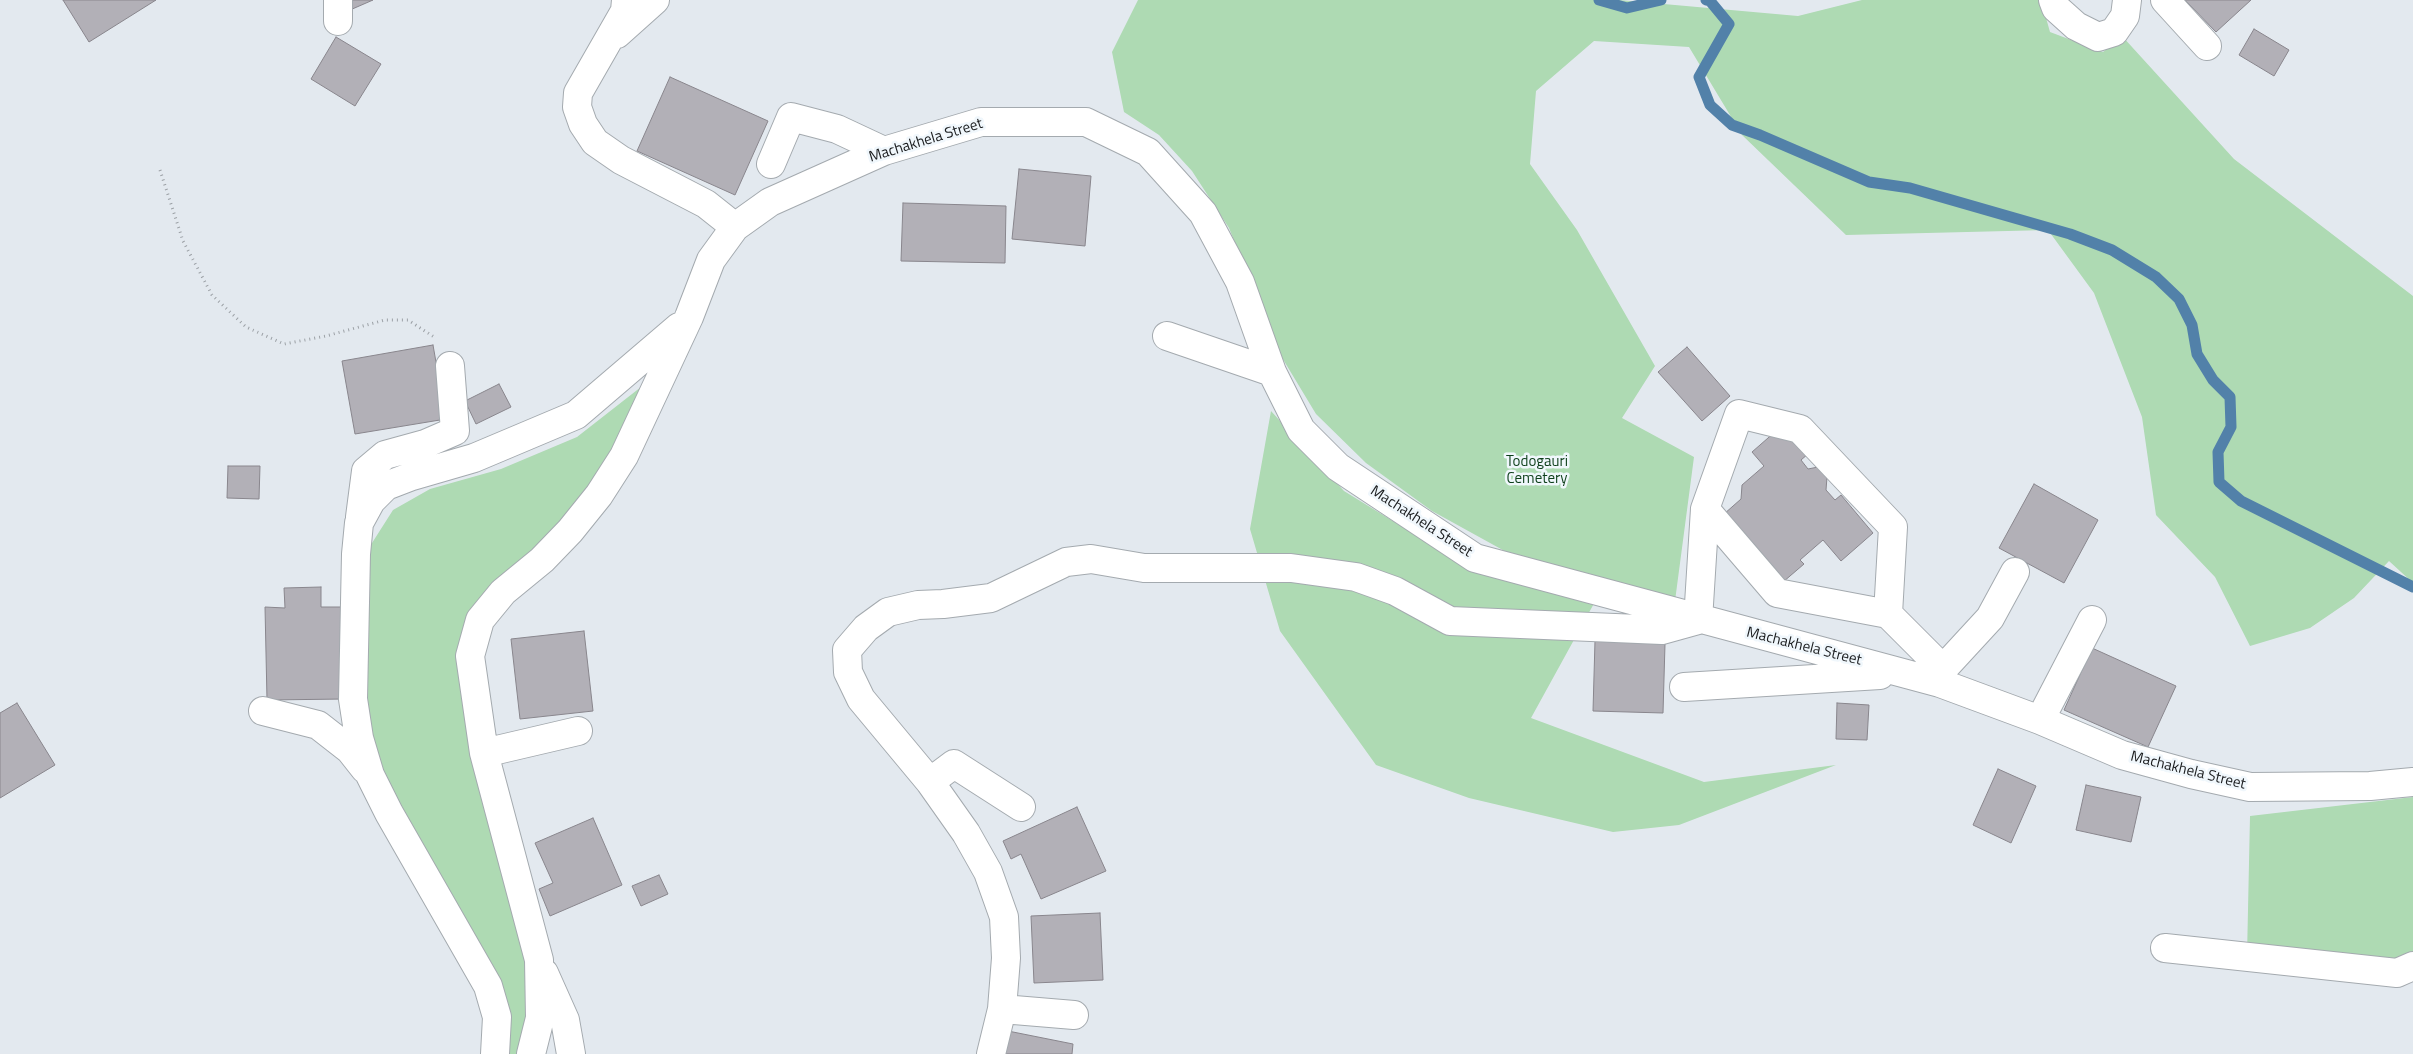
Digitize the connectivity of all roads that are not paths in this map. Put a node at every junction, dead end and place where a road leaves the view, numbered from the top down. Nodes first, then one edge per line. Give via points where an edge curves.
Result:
1 (626, 0) edge
2 (655, 0) edge
3 (2053, 0) edge
4 (2127, 0) edge
5 (2165, 0) edge
6 (607, 43) junction
7 (2207, 46) dead end
8 (884, 151) junction
9 (771, 164) dead end
10 (734, 227) junction
11 (689, 317) junction
12 (1167, 336) dead end
13 (450, 366) road end
14 (1272, 372) junction
15 (1705, 509) junction
16 (359, 523) junction
17 (2015, 572) dead end
18 (1888, 614) junction
19 (1698, 620) junction
20 (2092, 620) dead end
21 (1907, 674) junction
22 (1941, 676) junction
23 (1684, 687) dead end
24 (264, 711) dead end
25 (2040, 720) junction
26 (578, 731) dead end
27 (484, 753) junction
28 (370, 775) junction
29 (930, 782) junction
30 (2413, 782) edge
31 (1021, 807) dead end
32 (2164, 948) dead end
33 (539, 960) junction
34 (2413, 966) edge
35 (1002, 1009) junction
36 (1074, 1015) dead end
37 (495, 1054) edge
38 (531, 1054) edge
39 (572, 1054) edge
40 (990, 1054) edge

1 - 6 street via 625,10
2 - 6 street
3 - 4 street via 2056,8 2076,26 2098,37 2114,32 2125,16
5 - 7 street
6 - 10 street via 578,93 577,107 595,142 621,160 706,204
8 - 9 street via 836,129 791,117
8 - 10 street, Machakhela Street via 770,202
8 - 14 street, Machakhela Street via 981,122 1086,122 1148,152 1203,213 1240,282
10 - 11 street via 711,260
11 - 16 street via 576,415 474,458 386,486 371,501
11 - 27 street via 624,456 599,495 570,531 504,592 480,620 470,656
12 - 14 street
13 - 16 street via 455,431 386,455 366,471
14 - 19 street, Machakhela Street via 1301,430 1338,467 1475,558
15 - 18 street via 1777,593
15 - 18 street via 1738,414 1800,429 1893,527
15 - 19 street
16 - 28 street via 353,699 359,738
17 - 22 street via 1990,618
18 - 22 street
19 - 21 street, Machakhela Street
19 - 29 street via 1662,630 1450,620 1394,591 1356,576 1291,568 1144,568 1091,559 1066,562 991,598 918,605 888,612 866,628 847,650 848,672 861,699
20 - 25 street
21 - 22 street, Machakhela Street
21 - 23 street
22 - 25 street, Machakhela Street
24 - 28 street via 318,725 350,750
25 - 30 street, Machakhela Street via 2122,755 2250,787 2370,786
26 - 27 street
27 - 33 street
28 - 37 street via 488,986 497,1017
29 - 31 street via 954,764
29 - 35 street via 966,833 988,872 1004,917 1006,958
32 - 34 street via 2397,973
33 - 38 street via 540,1018
33 - 39 street via 564,1020
35 - 36 street
35 - 40 street

